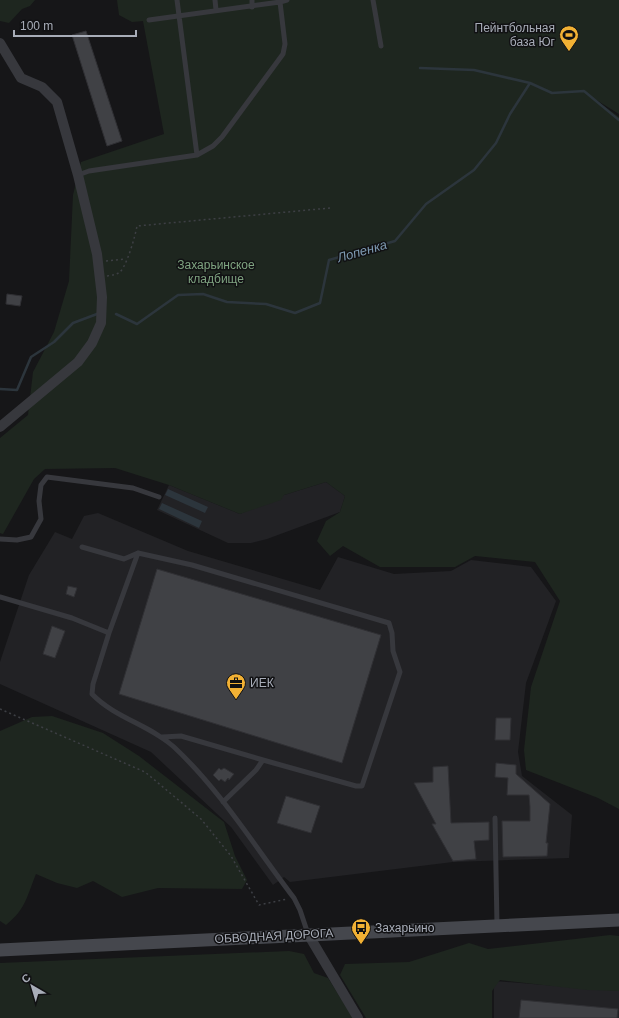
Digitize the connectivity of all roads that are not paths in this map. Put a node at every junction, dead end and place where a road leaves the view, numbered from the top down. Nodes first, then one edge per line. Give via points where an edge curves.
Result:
1 (177, 0) edge
2 (215, 0) edge
3 (252, 0) edge
4 (287, 0) edge
5 (373, 0) edge
6 (280, 2) junction
7 (252, 7) junction
8 (216, 10) junction
9 (179, 16) junction
10 (150, 20) dead end
11 (0, 43) edge
12 (381, 46) dead end
13 (197, 155) junction
14 (78, 175) junction
15 (0, 427) edge
16 (159, 497) dead end
17 (0, 539) edge
18 (82, 547) dead end
19 (138, 553) junction
20 (0, 597) edge
21 (110, 633) junction
22 (162, 737) junction
23 (263, 760) junction
24 (223, 802) junction
25 (495, 818) dead end
26 (619, 920) edge
27 (497, 926) junction
28 (308, 934) junction
29 (0, 950) edge
30 (358, 1018) edge

1 - 9 lane
2 - 8 lane
3 - 7 lane
4 - 6 lane
5 - 12 lane
6 - 7 lane
6 - 13 lane via 284,54 222,137 213,146
7 - 8 lane
8 - 9 lane
9 - 10 lane
9 - 13 lane
11 - 14 street via 21,78 42,87 57,102
13 - 14 lane
14 - 15 street via 98,262 102,297 101,323 92,343 78,362
16 - 17 lane via 133,488 47,478 41,485 41,519 31,537 17,540
18 - 19 lane via 124,559
19 - 21 lane
19 - 23 lane via 192,565 389,623 392,651 400,672 362,786
20 - 21 lane via 72,618
21 - 22 lane via 92,694 112,709
22 - 23 lane via 181,736
22 - 24 lane
23 - 24 lane
24 - 28 lane via 294,898
25 - 27 lane
26 - 27 main road, ОБВОДНАЯ ДОРОГА
27 - 28 main road, ОБВОДНАЯ ДОРОГА
28 - 29 main road, ОБВОДНАЯ ДОРОГА
28 - 30 street

